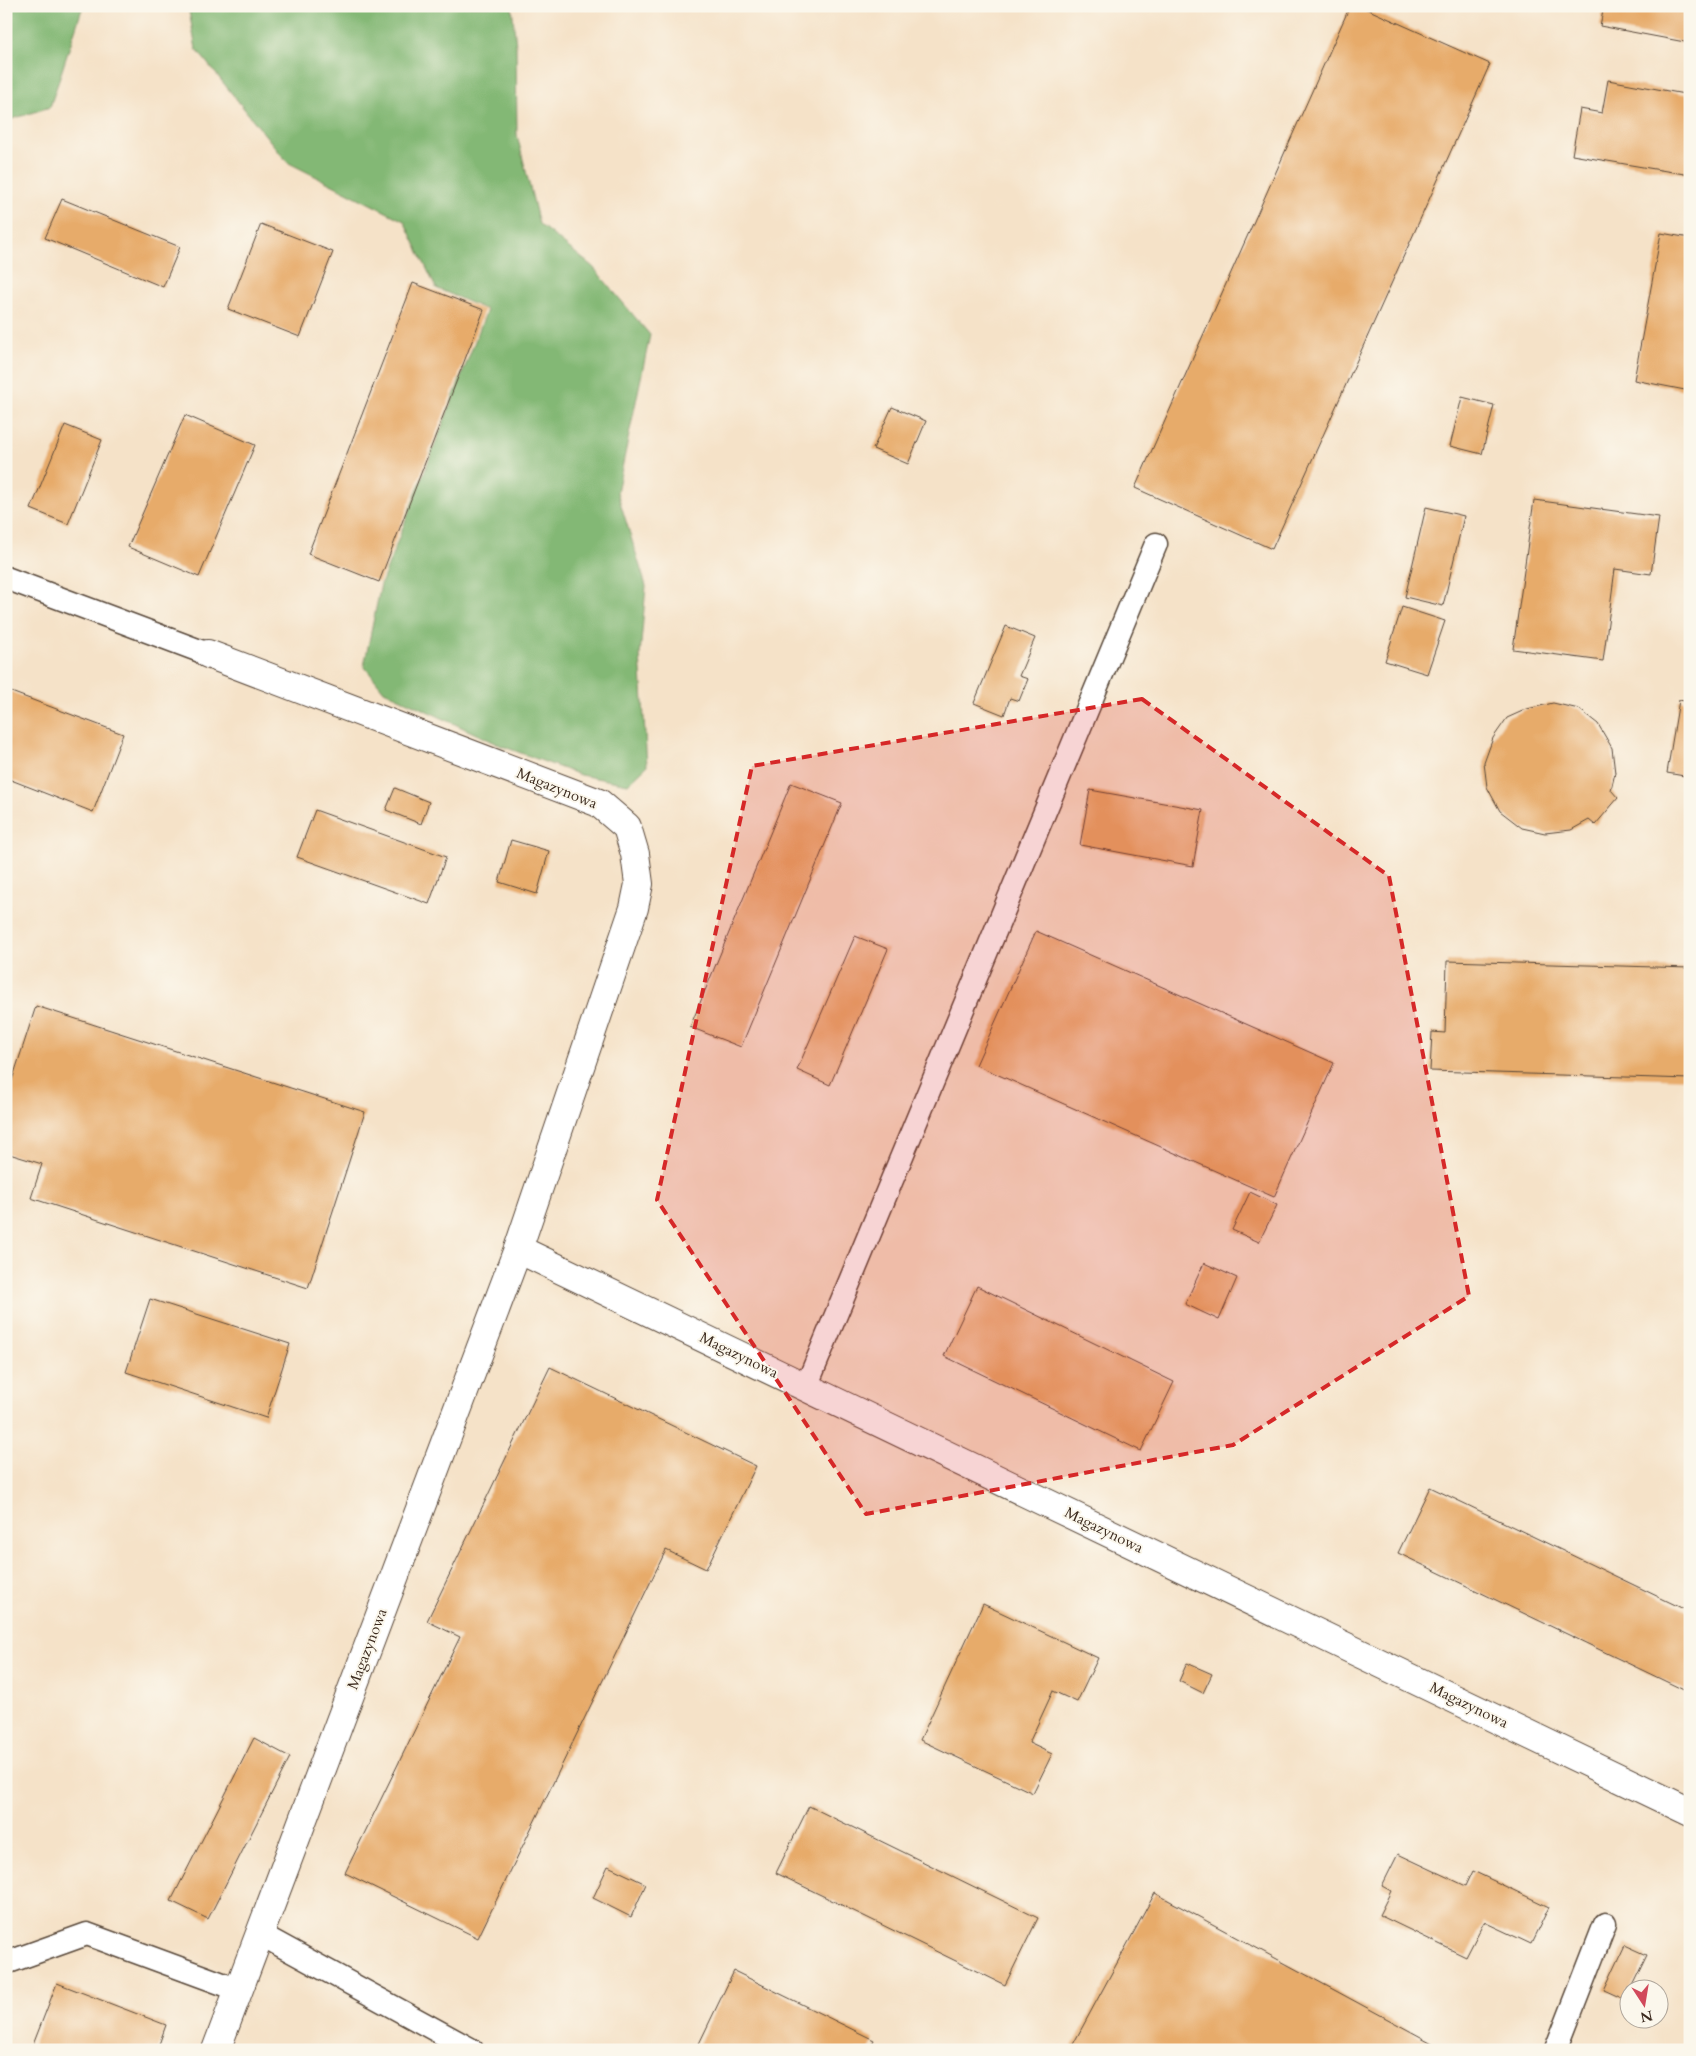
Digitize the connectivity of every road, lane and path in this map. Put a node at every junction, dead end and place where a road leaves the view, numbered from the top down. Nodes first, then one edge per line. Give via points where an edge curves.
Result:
1 (1156, 544) dead end
2 (6, 578) edge
3 (208, 654) joint
4 (518, 1249) junction
5 (806, 1387) junction
6 (1690, 1812) edge
7 (1604, 1924) dead end
8 (260, 1934) junction
9 (6, 1963) edge
10 (239, 1990) junction
11 (216, 2050) edge
12 (472, 2050) edge
13 (1556, 2050) edge

1 - 5 lane
2 - 3 lane
3 - 4 street, Magazynowa via 600,803 627,827 639,884 634,908
4 - 5 street, Magazynowa
4 - 8 street, Magazynowa
5 - 6 street, Magazynowa
7 - 13 lane
8 - 10 street, Magazynowa
8 - 12 lane
9 - 10 lane via 87,1934
10 - 11 street, Magazynowa

